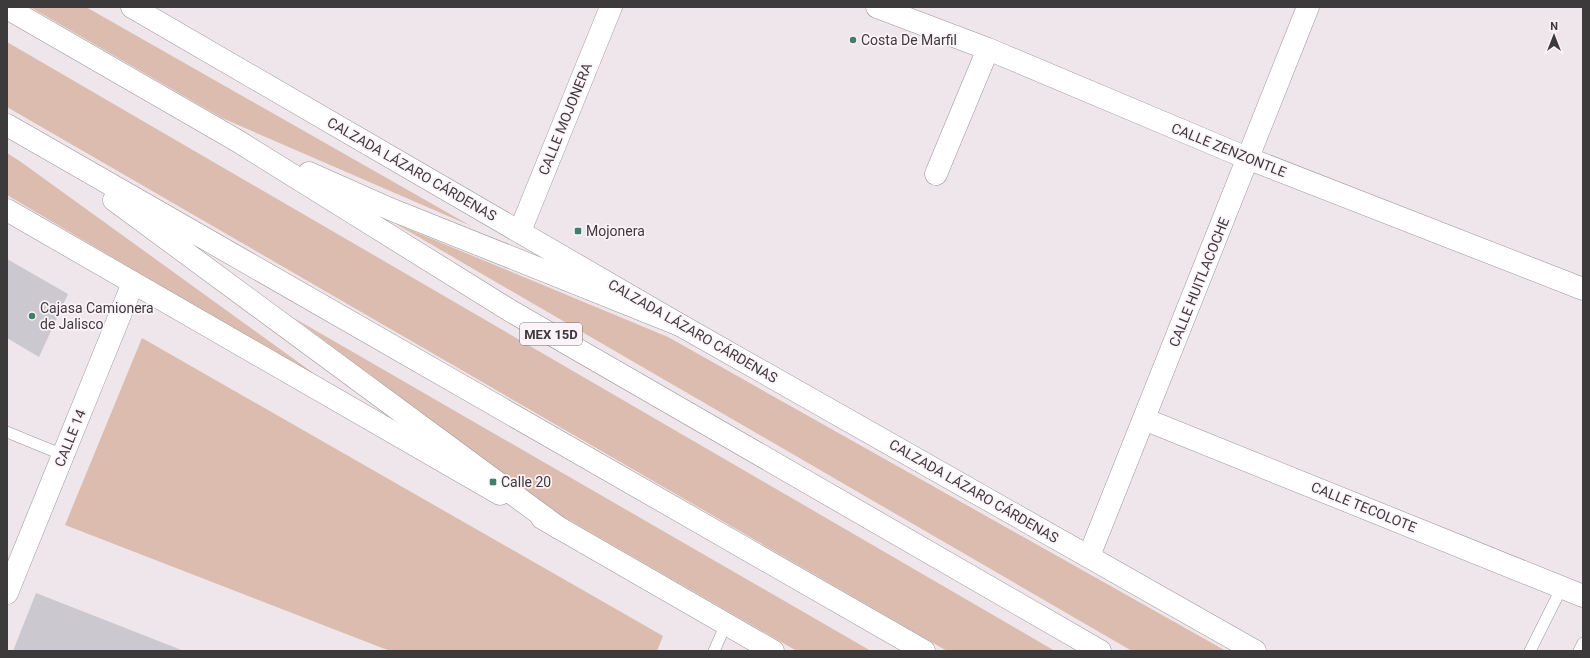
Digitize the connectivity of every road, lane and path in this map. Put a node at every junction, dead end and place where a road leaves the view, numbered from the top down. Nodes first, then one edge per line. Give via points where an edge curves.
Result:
1 (132, 7) edge
2 (611, 7) edge
3 (877, 7) edge
4 (1308, 7) edge
5 (7, 8) edge
6 (153, 13) edge
7 (988, 49) junction
8 (7, 125) edge
9 (29, 138) junction
10 (236, 140) junction
11 (1247, 158) junction
12 (936, 174) dead end
13 (7, 210) edge
14 (520, 232) junction
15 (133, 283) junction
16 (1583, 289) edge
17 (680, 325) junction
18 (1144, 419) junction
19 (7, 432) edge
20 (63, 455) junction
21 (559, 528) junction
22 (1089, 556) junction
23 (1562, 587) junction
24 (7, 593) edge
25 (1583, 596) edge
26 (726, 624) junction
27 (1583, 643) edge
28 (767, 650) edge
29 (714, 651) edge
30 (924, 651) edge
31 (1100, 651) edge
32 (1255, 651) edge
33 (1530, 651) edge
34 (1579, 651) edge

1 - 6 main road, CALZADA LÁZARO CÁRDENAS
2 - 14 main road, CALLE MOJONERA
3 - 7 main road, CALLE ZENZONTLE
4 - 11 main road, CALLE HUITLACOCHE
5 - 10 main road, MEX 15D
6 - 14 main road, CALZADA LÁZARO CÁRDENAS
7 - 11 main road, CALLE ZENZONTLE
7 - 12 main road
8 - 9 main road
9 - 21 main road
9 - 30 main road
10 - 17 main road via 390,209
10 - 31 main road, MEX 15D via 509,310
11 - 16 main road, CALLE ZENZONTLE
11 - 18 main road, CALLE HUITLACOCHE
13 - 15 main road
14 - 17 main road, CALZADA LÁZARO CÁRDENAS
15 - 20 main road, CALLE 14
15 - 21 main road
17 - 22 main road, CALZADA LÁZARO CÁRDENAS
18 - 22 main road, CALLE HUITLACOCHE
18 - 23 main road, CALLE TECOLOTE
19 - 20 lane
20 - 24 main road, CALLE 14
21 - 26 main road
22 - 32 main road, CALZADA LÁZARO CÁRDENAS
23 - 25 main road, CALLE TECOLOTE
23 - 33 lane
26 - 28 main road
26 - 29 lane
27 - 34 lane

